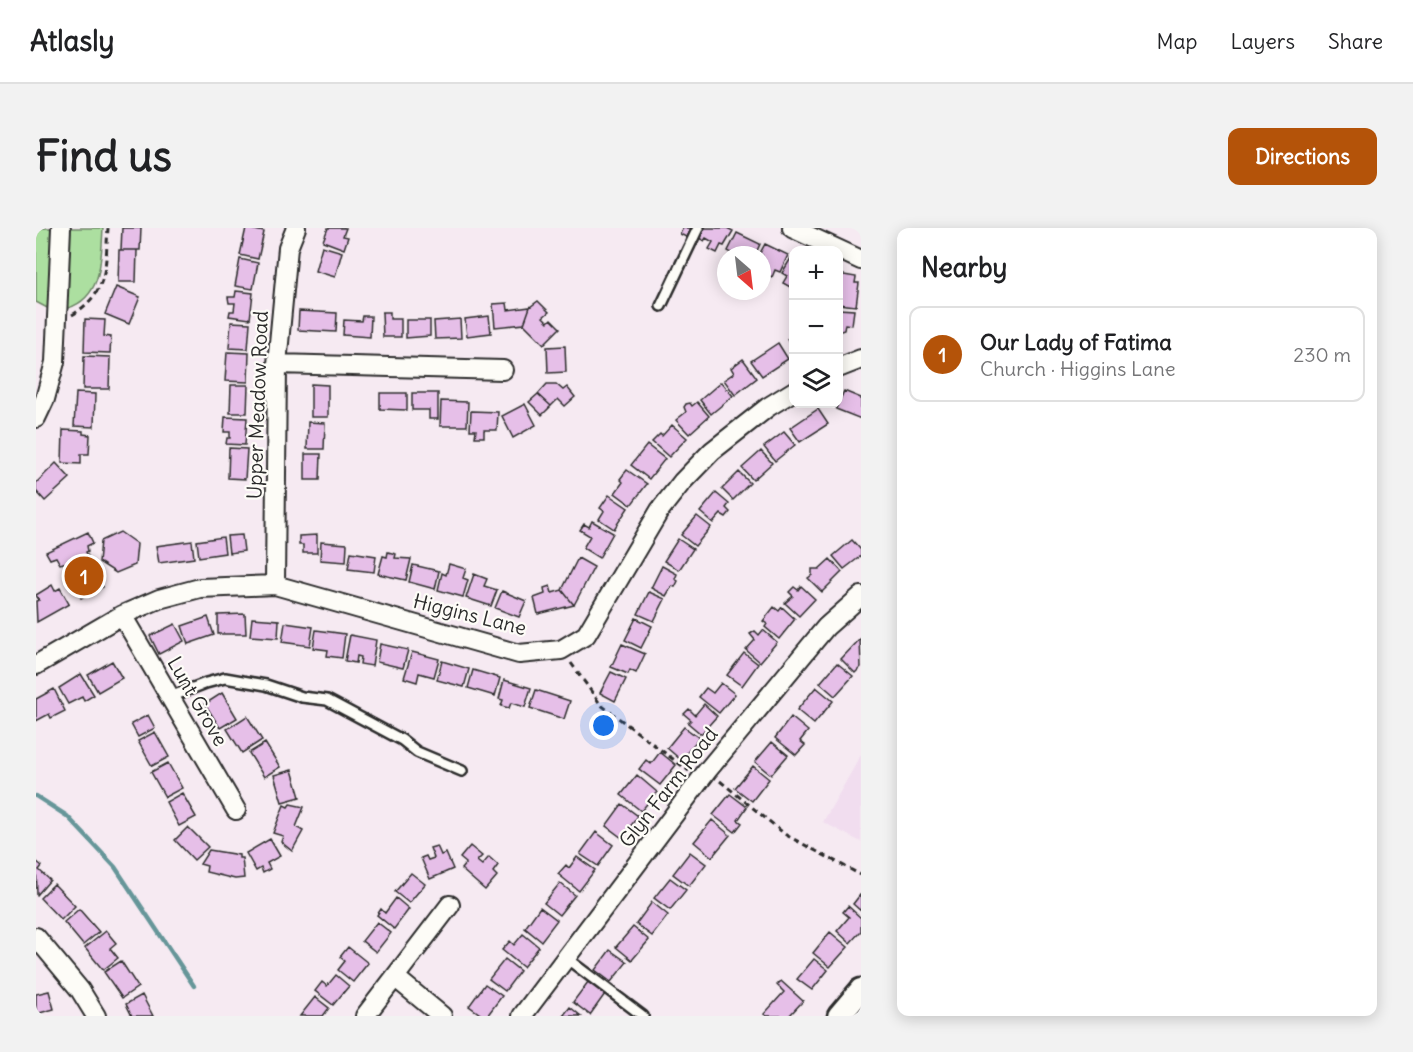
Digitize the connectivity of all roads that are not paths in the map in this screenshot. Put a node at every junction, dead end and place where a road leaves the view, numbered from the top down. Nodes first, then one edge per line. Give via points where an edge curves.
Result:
1 (62, 228) edge
2 (296, 228) edge
3 (698, 228) edge
4 (792, 228) edge
5 (861, 260) edge
6 (661, 306) dead end
7 (861, 359) edge
8 (278, 364) junction
9 (843, 367) edge
10 (504, 370) dead end
11 (789, 394) edge
12 (36, 418) edge
13 (275, 585) junction
14 (861, 596) edge
15 (122, 615) junction
16 (36, 665) edge
17 (170, 697) junction
18 (462, 771) dead end
19 (236, 810) dead end
20 (450, 905) dead end
21 (40, 947) edge
22 (566, 958) junction
23 (396, 978) junction
24 (861, 990) edge
25 (96, 1016) edge
26 (365, 1016) edge
27 (442, 1016) edge
28 (522, 1016) edge
29 (643, 1016) edge
30 (839, 1016) edge

1 - 12 street via 55,362
2 - 8 street, Upper Meadow Road via 288,248
3 - 6 lane
4 - 5 street
7 - 9 street
8 - 10 street
8 - 13 street, Upper Meadow Road
11 - 13 street, Higgins Lane via 712,451 682,482 660,510 586,635 561,650 519,654
13 - 15 street, Higgins Lane via 200,588 159,599
14 - 22 street, Glyn Farm Road via 826,627 704,775
15 - 16 street, Higgins Lane
15 - 17 street, Lunt Grove
17 - 18 lane via 225,678 327,700 417,752
17 - 19 street, Lunt Grove
20 - 23 street
21 - 25 street via 80,990
22 - 28 street, Glyn Farm Road
22 - 29 lane
23 - 26 street
23 - 27 street
24 - 30 street

